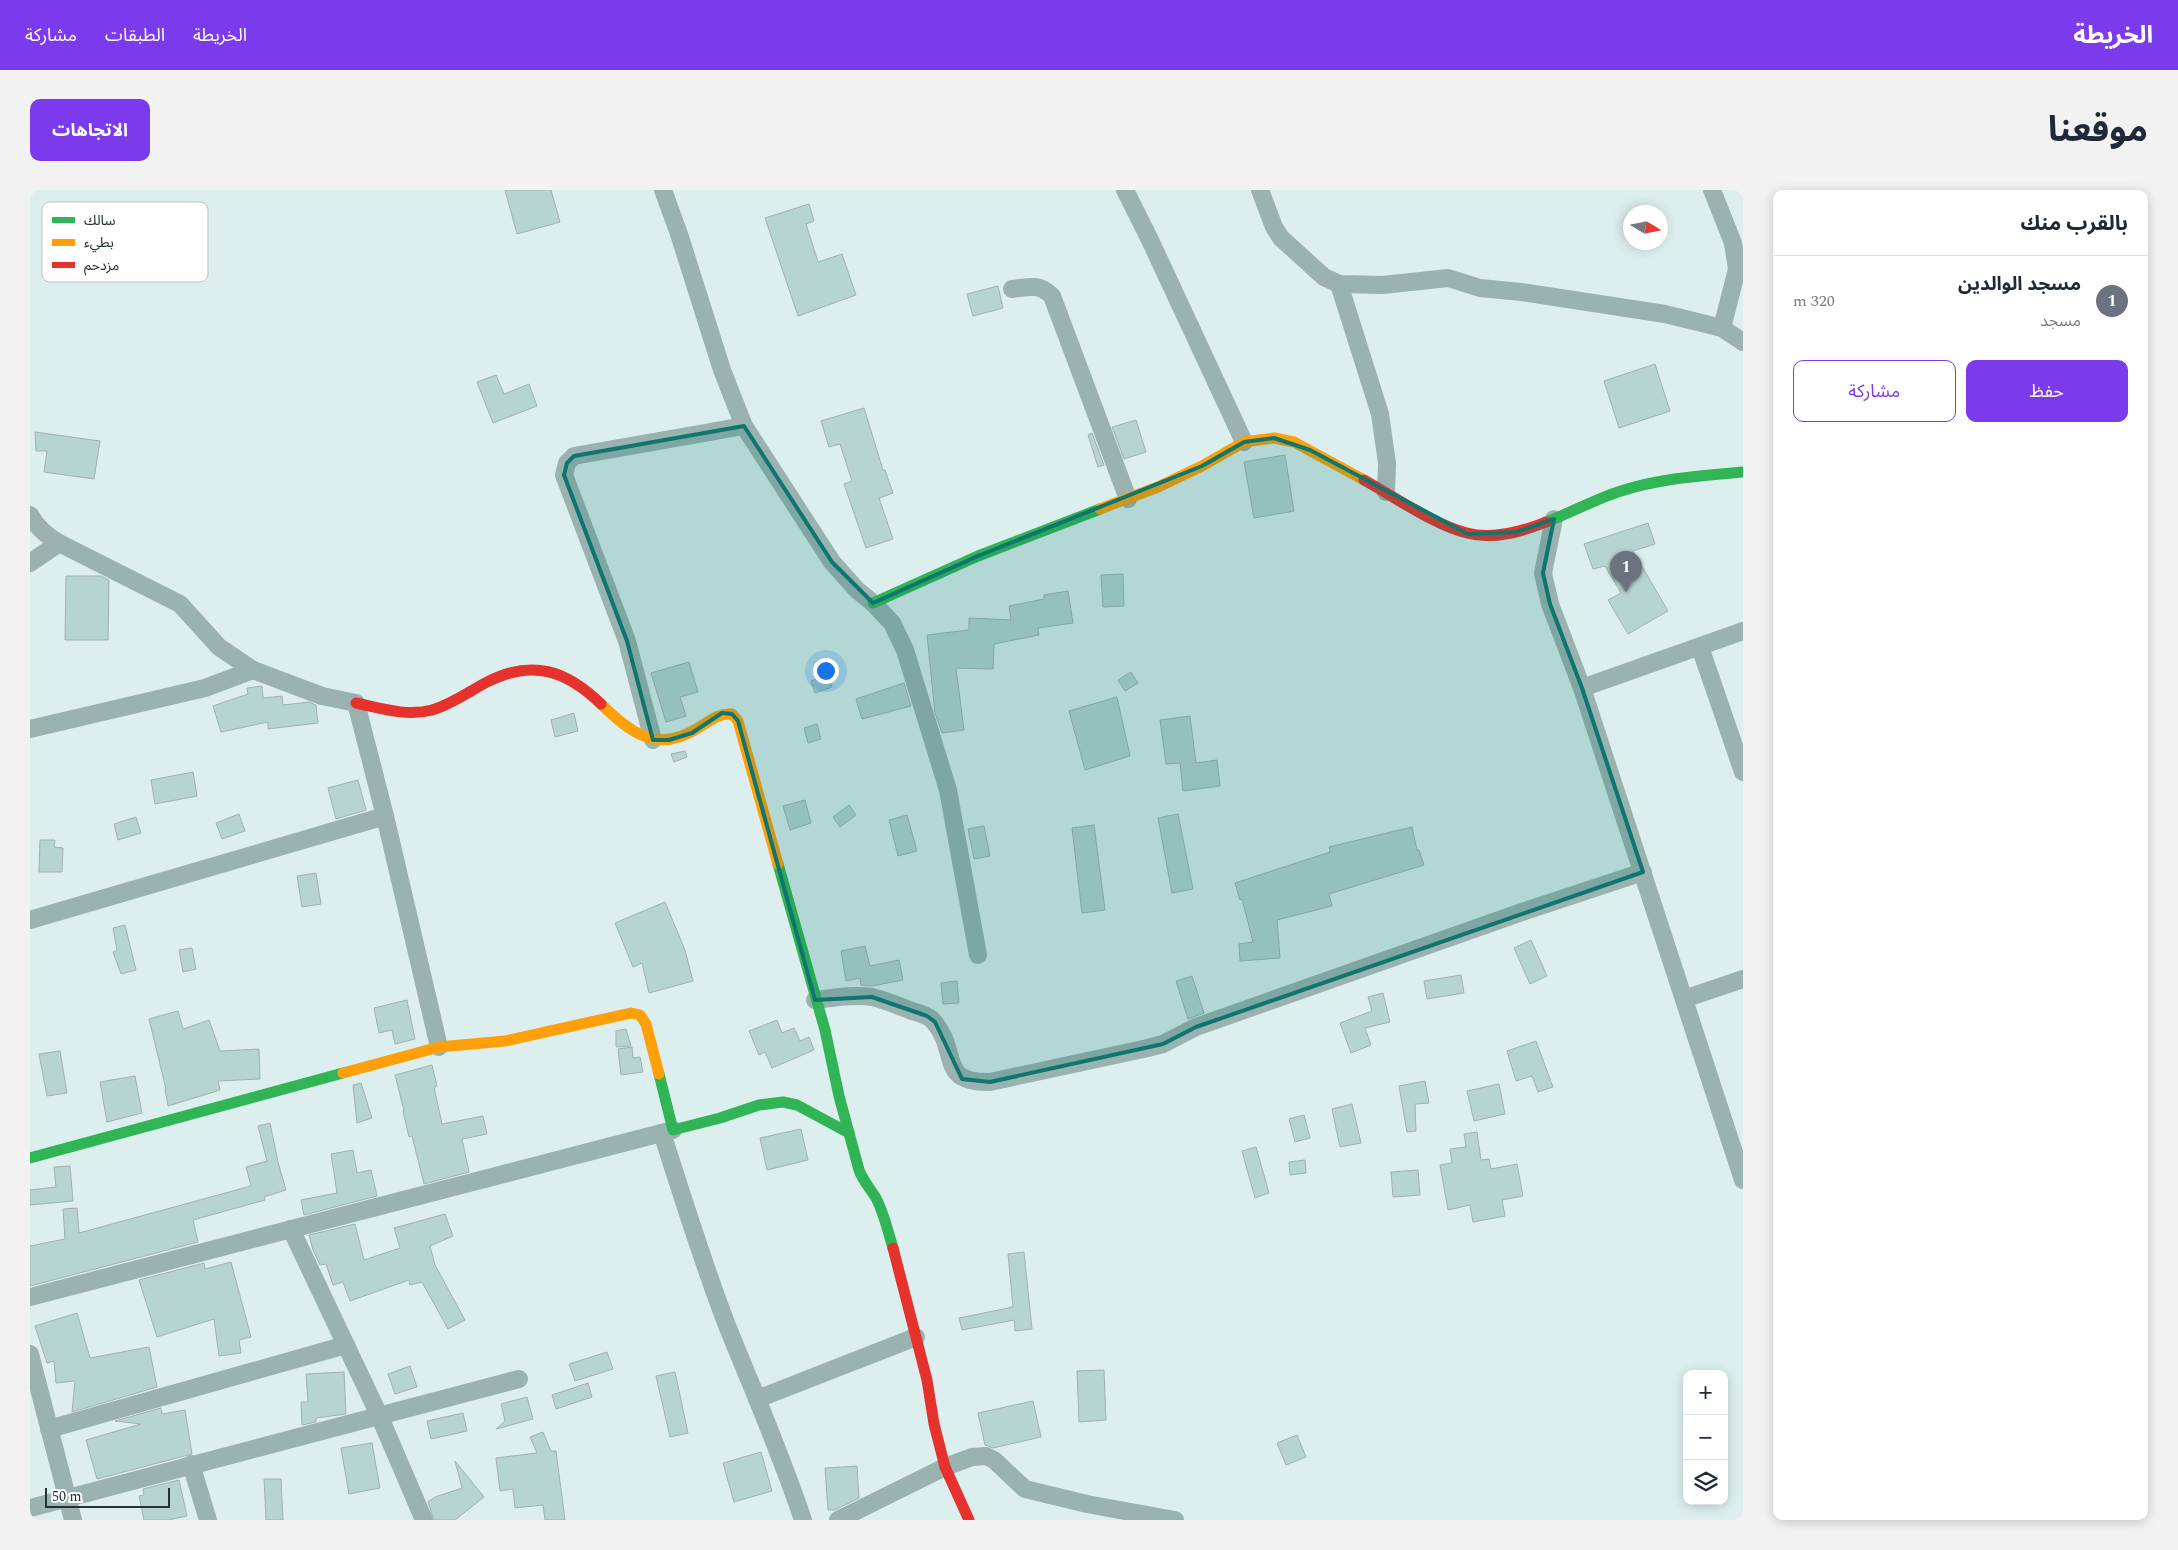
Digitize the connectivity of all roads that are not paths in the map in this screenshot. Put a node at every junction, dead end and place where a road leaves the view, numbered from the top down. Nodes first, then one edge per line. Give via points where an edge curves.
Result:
1 (663, 190) edge
2 (1125, 190) edge
3 (1260, 190) edge
4 (1712, 190) edge
5 (1339, 284) junction
6 (1012, 289) dead end
7 (1722, 328) junction
8 (1743, 342) edge
9 (744, 426) junction
10 (1244, 442) junction
11 (1743, 472) edge
12 (1386, 492) junction
13 (1128, 499) junction
14 (30, 515) edge
15 (1554, 519) junction
16 (59, 543) junction
17 (30, 546) edge
18 (30, 563) edge
19 (873, 602) junction
20 (1743, 631) edge
21 (1700, 647) junction
22 (253, 670) junction
23 (1582, 688) junction
24 (356, 703) junction
25 (30, 729) edge
26 (653, 740) junction
27 (1743, 772) edge
28 (385, 816) junction
29 (1643, 872) junction
30 (30, 920) edge
31 (978, 955) dead end
32 (1743, 979) edge
33 (1684, 999) junction
34 (815, 1000) junction
35 (439, 1047) junction
36 (668, 1131) junction
37 (849, 1133) junction
38 (30, 1158) edge
39 (1743, 1180) edge
40 (291, 1229) junction
41 (30, 1297) edge
42 (916, 1337) junction
43 (346, 1345) junction
44 (30, 1354) edge
45 (519, 1380) dead end
46 (757, 1399) junction
47 (379, 1416) junction
48 (50, 1429) junction
49 (191, 1464) junction
50 (945, 1467) junction
51 (68, 1499) junction
52 (30, 1508) edge
53 (73, 1520) edge
54 (208, 1520) edge
55 (424, 1520) edge
56 (802, 1520) edge
57 (838, 1520) edge
58 (969, 1520) edge
59 (1175, 1520) edge

1 - 9 street via 722,370
2 - 10 street
3 - 5 street via 1281,238 1324,277
4 - 7 street via 1733,243 1737,269
5 - 7 street via 1384,285 1448,278 1480,288 1665,314
5 - 12 street via 1380,414 1387,455
6 - 13 street via 1034,286 1043,288 1052,296
7 - 8 street
9 - 19 street via 832,562 857,590
9 - 26 street via 574,456 567,463 564,475 627,641
10 - 12 street via 1274,438 1294,442
10 - 13 street via 1202,466
11 - 15 street via 1638,485
12 - 15 street via 1468,534 1491,536 1516,532
13 - 19 street via 978,556
14 - 16 street via 46,535
15 - 23 street via 1543,573 1550,604
16 - 17 street
16 - 18 street
16 - 22 street via 180,604 219,647
19 - 31 street via 892,623 905,650 928,721 948,790
20 - 21 street
21 - 23 street
21 - 27 street
22 - 24 street via 322,696
22 - 25 street via 205,688
23 - 29 street
24 - 26 street via 413,712 429,710 446,705 507,673 526,669 550,671 575,680 628,730
24 - 28 street
26 - 34 street via 669,740 692,732 722,713 732,714 738,721
28 - 30 street
28 - 35 street
29 - 33 street
29 - 34 street via 1205,1024 1164,1044 990,1082 962,1079 935,1022 927,1016 872,997
32 - 33 street
33 - 39 street
34 - 37 street
35 - 36 street via 505,1041 623,1014 640,1015 646,1024
35 - 38 street
36 - 37 street via 759,1105 783,1102 797,1105
36 - 40 street
36 - 46 street via 699,1251
37 - 42 street via 864,1181 876,1198 887,1226
40 - 41 street
40 - 43 street
42 - 46 street
42 - 50 street
43 - 47 street
43 - 48 street
44 - 48 street
45 - 47 street
46 - 56 street via 786,1468
47 - 49 street
47 - 55 street
48 - 51 street
49 - 51 street
49 - 54 street
50 - 57 street
50 - 58 street
50 - 59 street via 972,1457 986,1456 1025,1489
51 - 52 street
51 - 53 street

